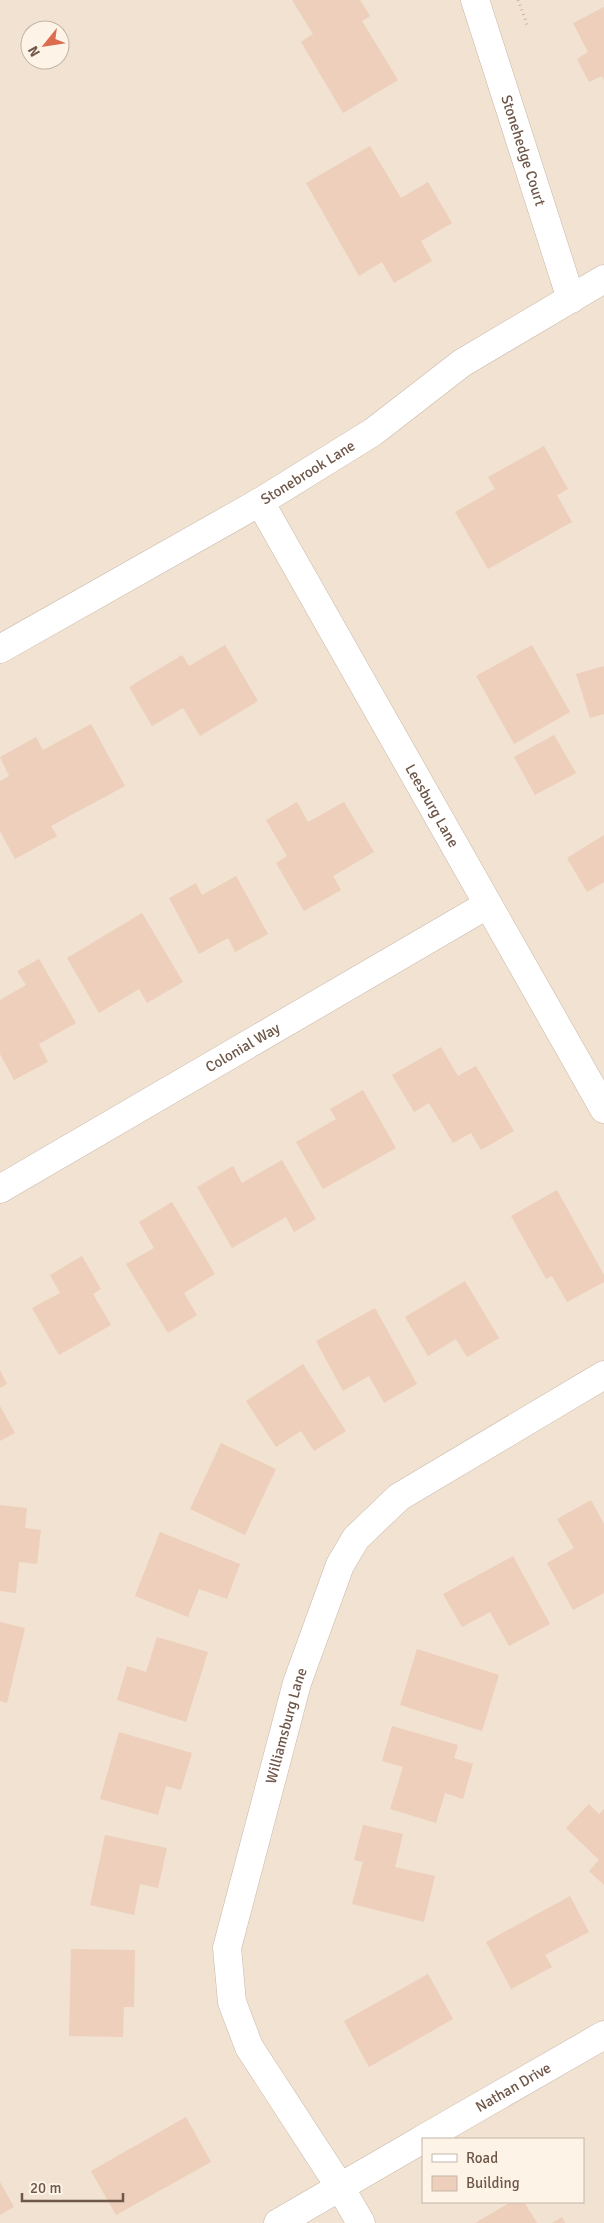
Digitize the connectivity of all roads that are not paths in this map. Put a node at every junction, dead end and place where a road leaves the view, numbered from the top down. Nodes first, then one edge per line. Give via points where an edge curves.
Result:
1 (475, 0) edge
2 (604, 279) edge
3 (571, 299) junction
4 (260, 502) junction
5 (0, 649) edge
6 (487, 905) junction
7 (604, 1109) edge
8 (0, 1189) edge
9 (604, 1375) edge
10 (604, 2035) edge
11 (425, 2138) edge
12 (422, 2140) edge
13 (340, 2187) junction
14 (278, 2223) edge
15 (361, 2223) edge

1 - 3 street, Stonehedge Court
2 - 3 street, Stonebrook Lane
3 - 4 street, Stonebrook Lane via 462,363 373,432
4 - 5 street, Stonebrook Lane
4 - 6 street, Leesburg Lane
6 - 7 street, Leesburg Lane
6 - 8 street, Colonial Way
9 - 13 street, Williamsburg Lane via 399,1497 356,1538 340,1565 297,1683 227,1948 232,2002 249,2047
10 - 11 street, Nathan Drive
12 - 13 street, Nathan Drive
13 - 14 street, Nathan Drive
13 - 15 street, Williamsburg Lane

